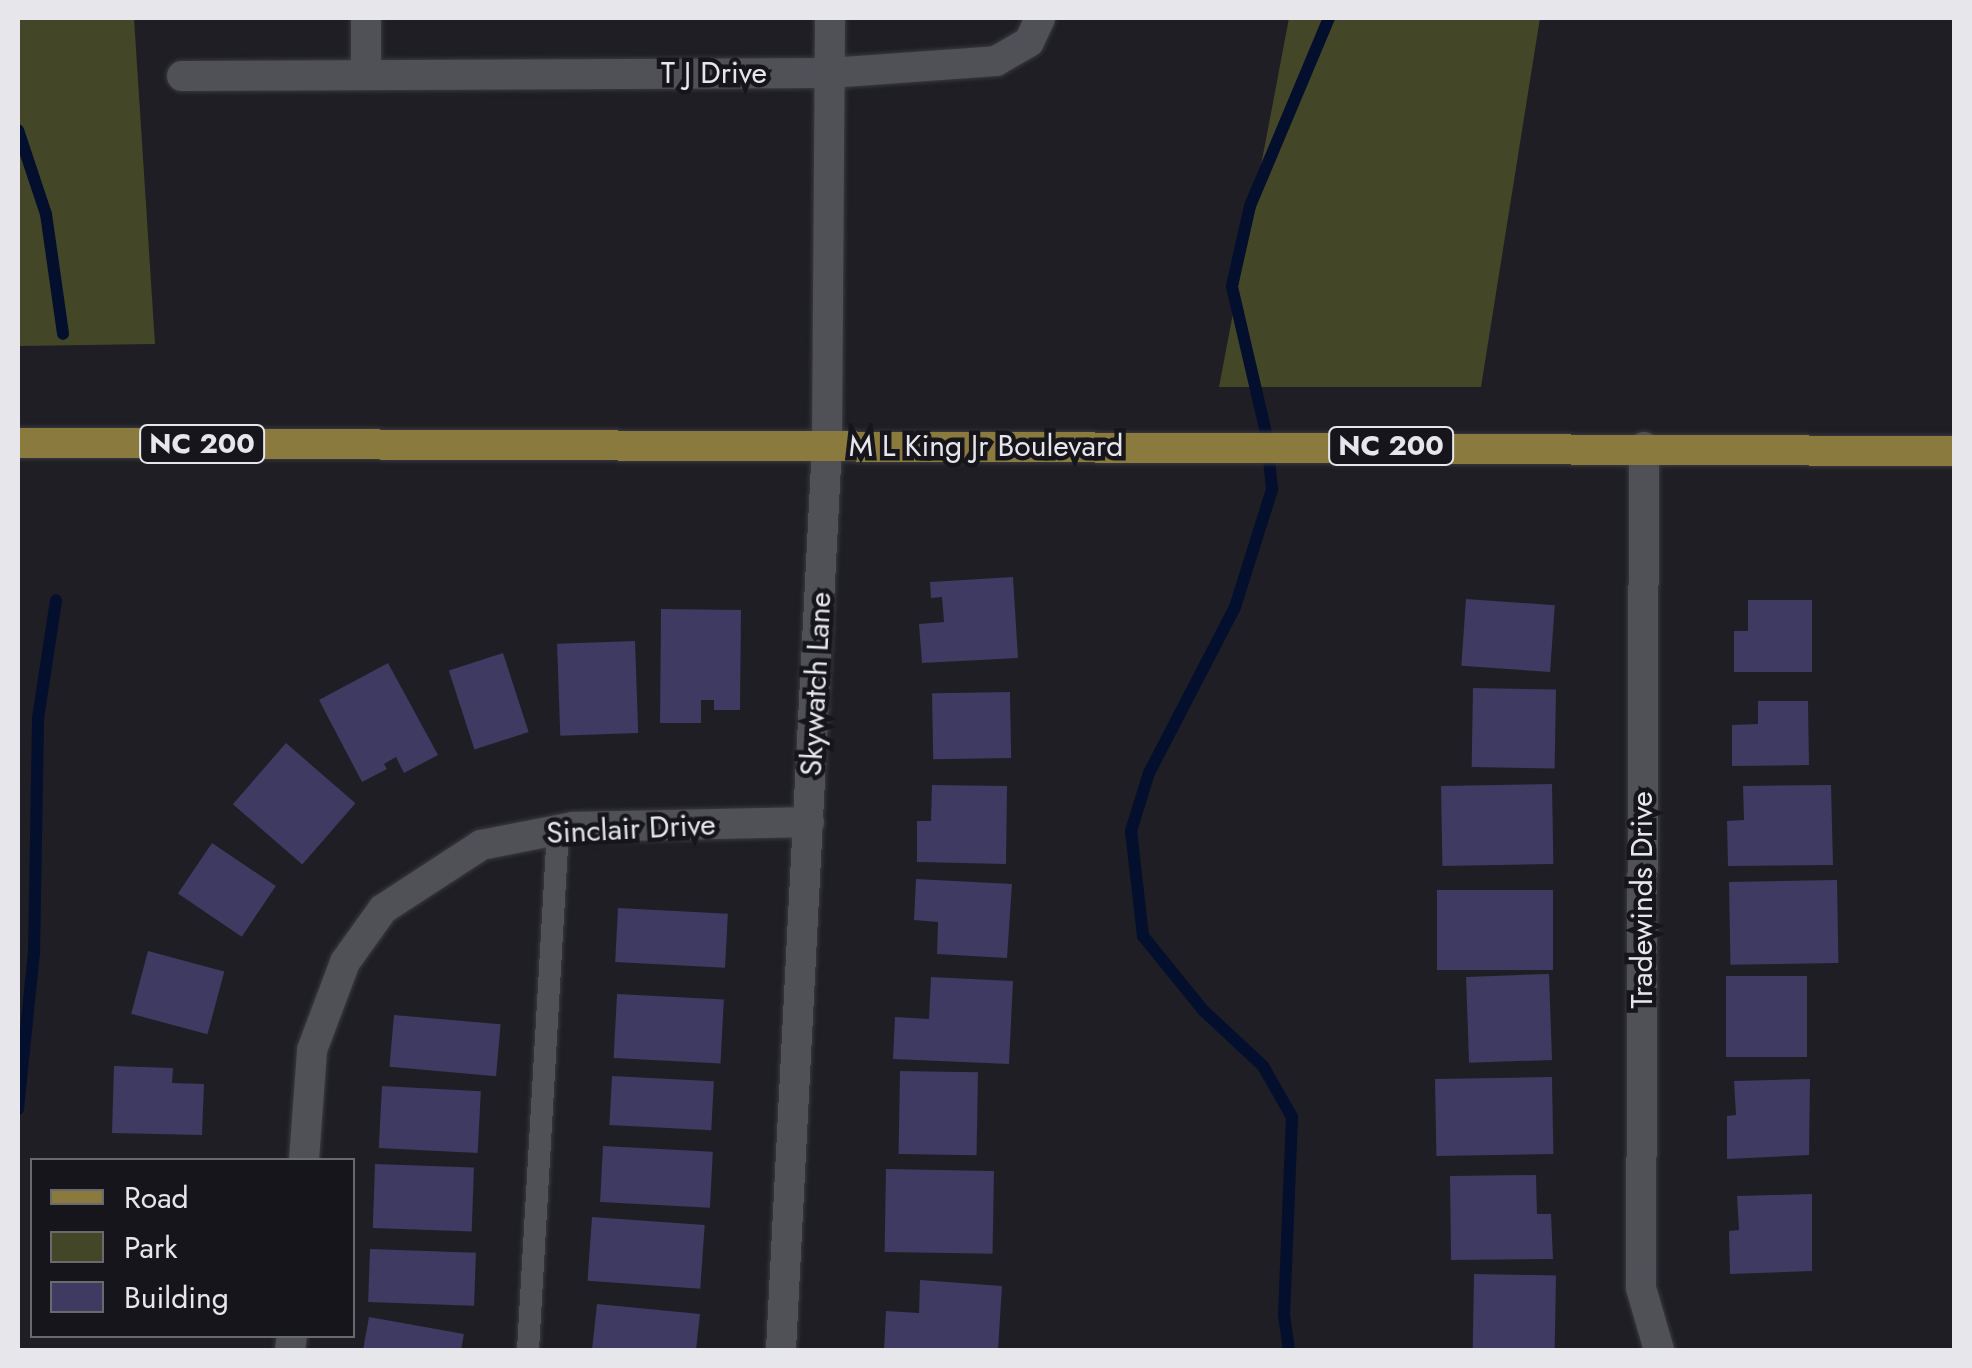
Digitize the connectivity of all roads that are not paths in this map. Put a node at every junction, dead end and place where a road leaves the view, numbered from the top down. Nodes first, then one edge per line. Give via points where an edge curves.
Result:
1 (366, 18) edge
2 (830, 18) edge
3 (1040, 18) edge
4 (830, 73) junction
5 (366, 75) junction
6 (182, 76) dead end
7 (18, 444) edge
8 (827, 446) junction
9 (1644, 448) junction
10 (1954, 451) edge
11 (809, 822) junction
12 (558, 830) junction
13 (304, 1158) edge
14 (528, 1350) edge
15 (782, 1350) edge
16 (1660, 1350) edge

1 - 5 street
2 - 4 street, Skywatch Lane
3 - 4 street, T J Drive via 1029,42 996,61
4 - 5 street, T J Drive
4 - 8 street, Skywatch Lane
5 - 6 street, T J Drive
7 - 8 main road, M L King Jr Boulevard / NC 200
8 - 9 main road, M L King Jr Boulevard / NC 200
8 - 11 street, Skywatch Lane
9 - 10 main road, M L King Jr Boulevard / NC 200
9 - 16 street, Tradewinds Drive via 1640,1288
11 - 12 street, Sinclair Drive
11 - 15 street, Skywatch Lane
12 - 13 street, Sinclair Drive via 481,845 382,909 344,962 312,1050
12 - 14 lane

